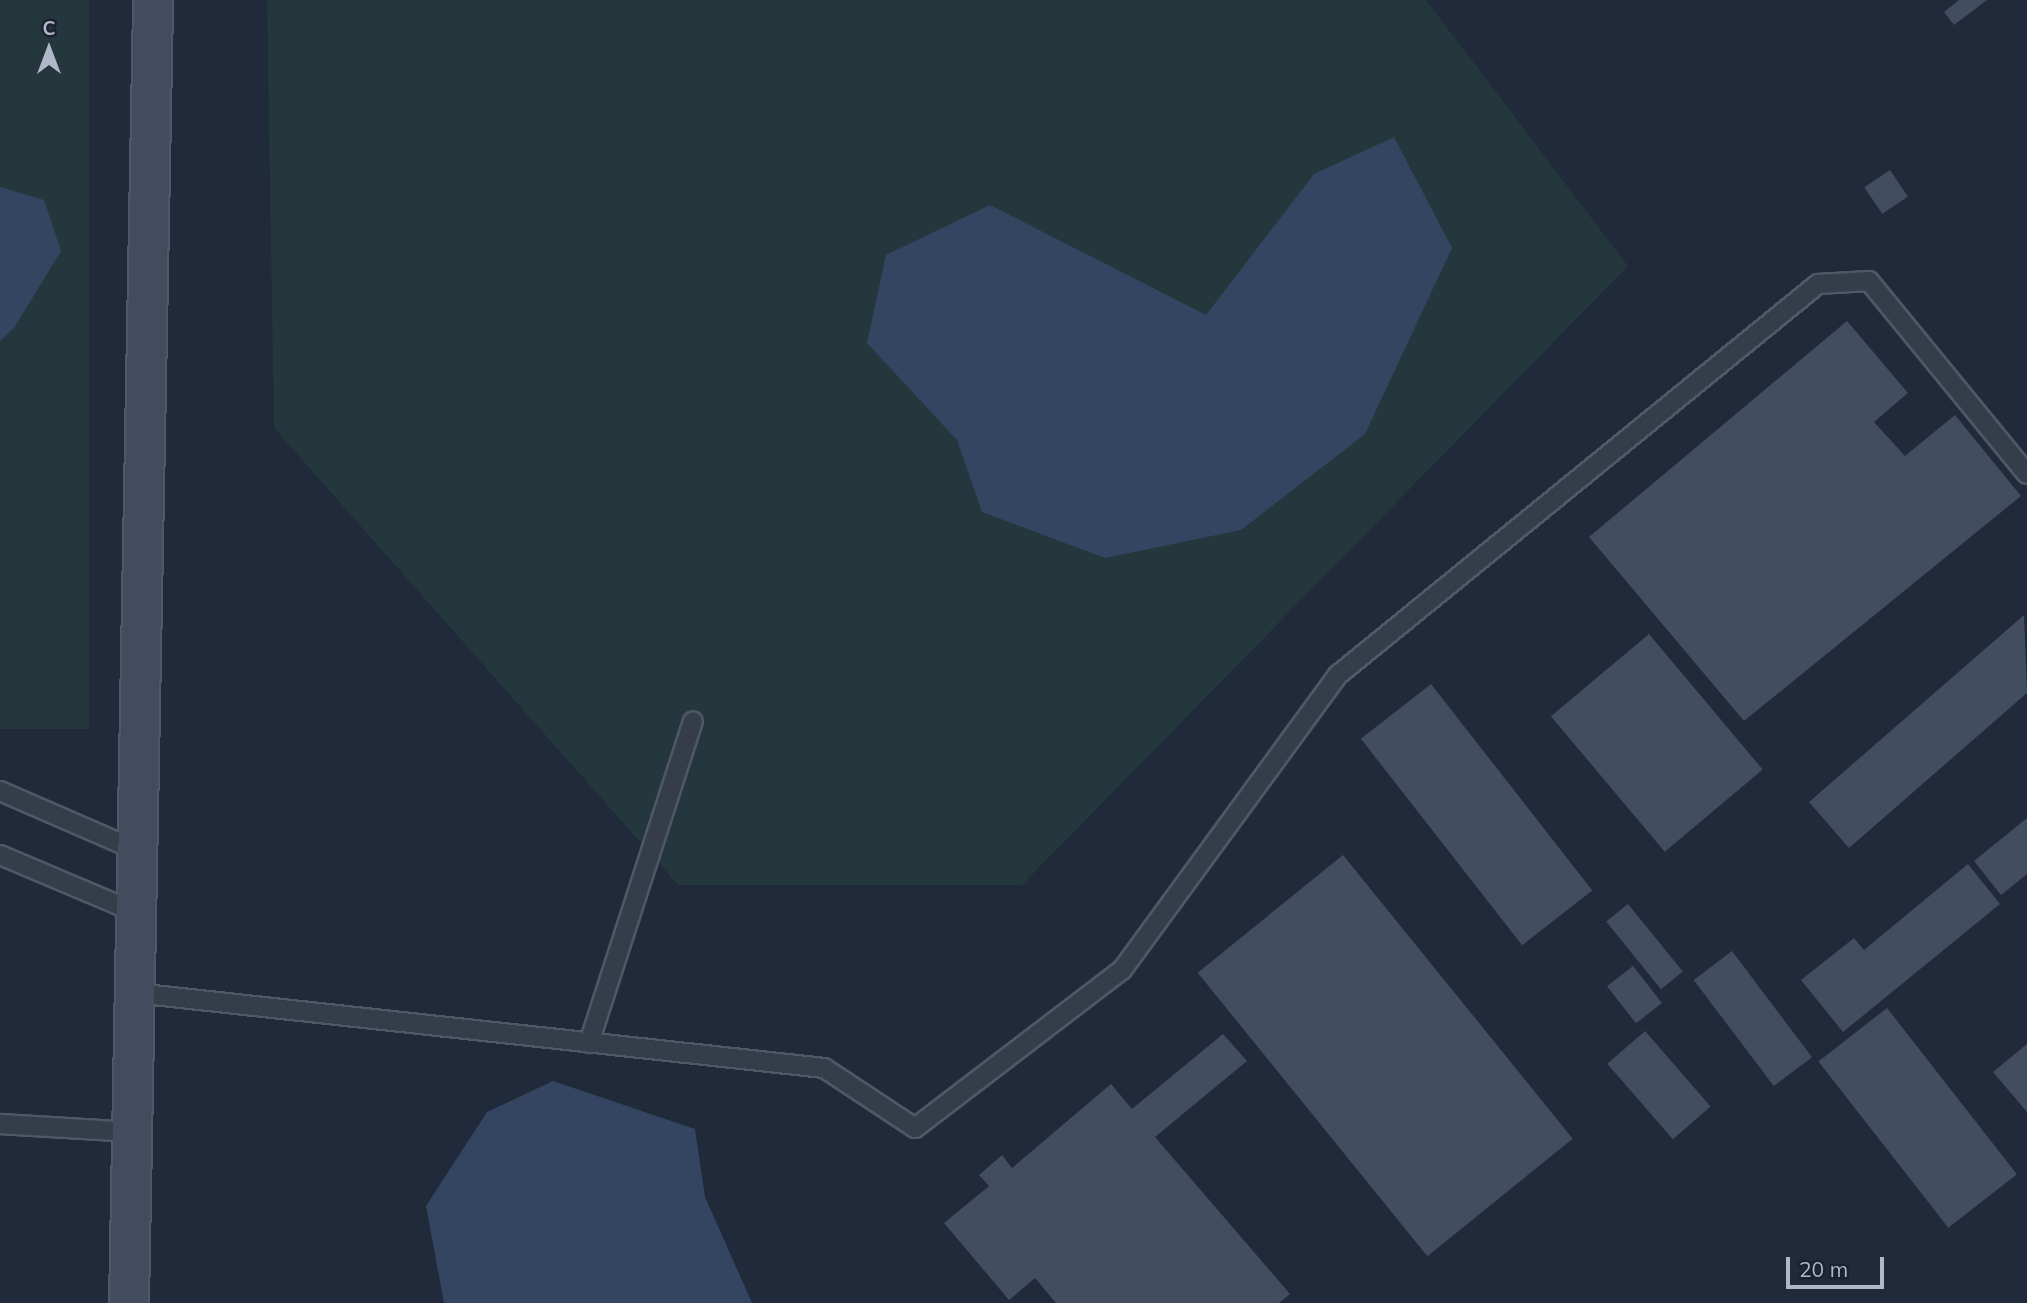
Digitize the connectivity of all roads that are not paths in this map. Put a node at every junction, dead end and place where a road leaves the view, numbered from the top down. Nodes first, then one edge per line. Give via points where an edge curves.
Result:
1 (153, 0) edge
2 (2027, 474) edge
3 (692, 721) dead end
4 (0, 791) edge
5 (138, 850) junction
6 (0, 855) edge
7 (137, 913) junction
8 (135, 993) junction
9 (589, 1043) junction
10 (0, 1124) edge
11 (133, 1132) junction
12 (129, 1303) edge

1 - 5 main road
2 - 9 lane via 1869,281 1818,285 1338,675 1122,970 915,1128 824,1068
3 - 9 lane
4 - 5 lane
5 - 7 main road
6 - 7 lane
7 - 8 main road
8 - 9 lane
8 - 11 main road
10 - 11 lane
11 - 12 main road

